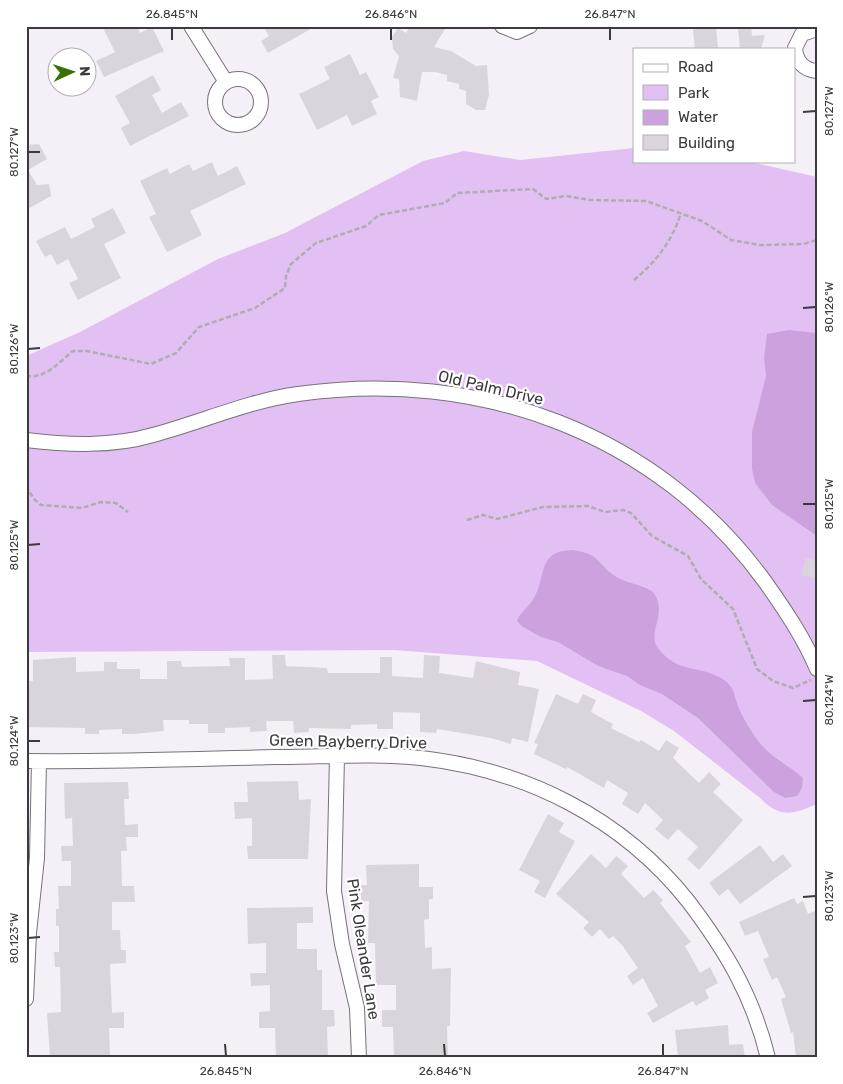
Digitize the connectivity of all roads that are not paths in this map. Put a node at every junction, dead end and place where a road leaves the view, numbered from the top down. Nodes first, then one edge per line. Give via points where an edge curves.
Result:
1 (191, 26) edge
2 (502, 26) edge
3 (530, 26) edge
4 (817, 29) edge
5 (795, 48) edge
6 (796, 51) edge
7 (817, 70) edge
8 (226, 82) dead end
9 (26, 440) edge
10 (813, 675) edge
11 (337, 756) junction
12 (33, 761) edge
13 (26, 999) edge
14 (359, 1058) edge
15 (768, 1058) edge

1 - 8 street
2 - 3 street via 517,32
4 - 5 street via 802,34
6 - 7 street via 800,64 806,69
9 - 10 street, Old Palm Drive via 108,443 152,436 253,404 296,394 351,388 404,388 460,394 507,405 556,420 602,442 646,468 713,520 747,557 780,602 807,646
11 - 12 street, Green Bayberry Drive
11 - 14 street, Pink Oleander Lane via 334,891 357,1008
11 - 15 street, Green Bayberry Drive via 420,758 490,770 542,788 613,829 646,856 706,925 735,970 760,1023
12 - 13 street via 37,858

